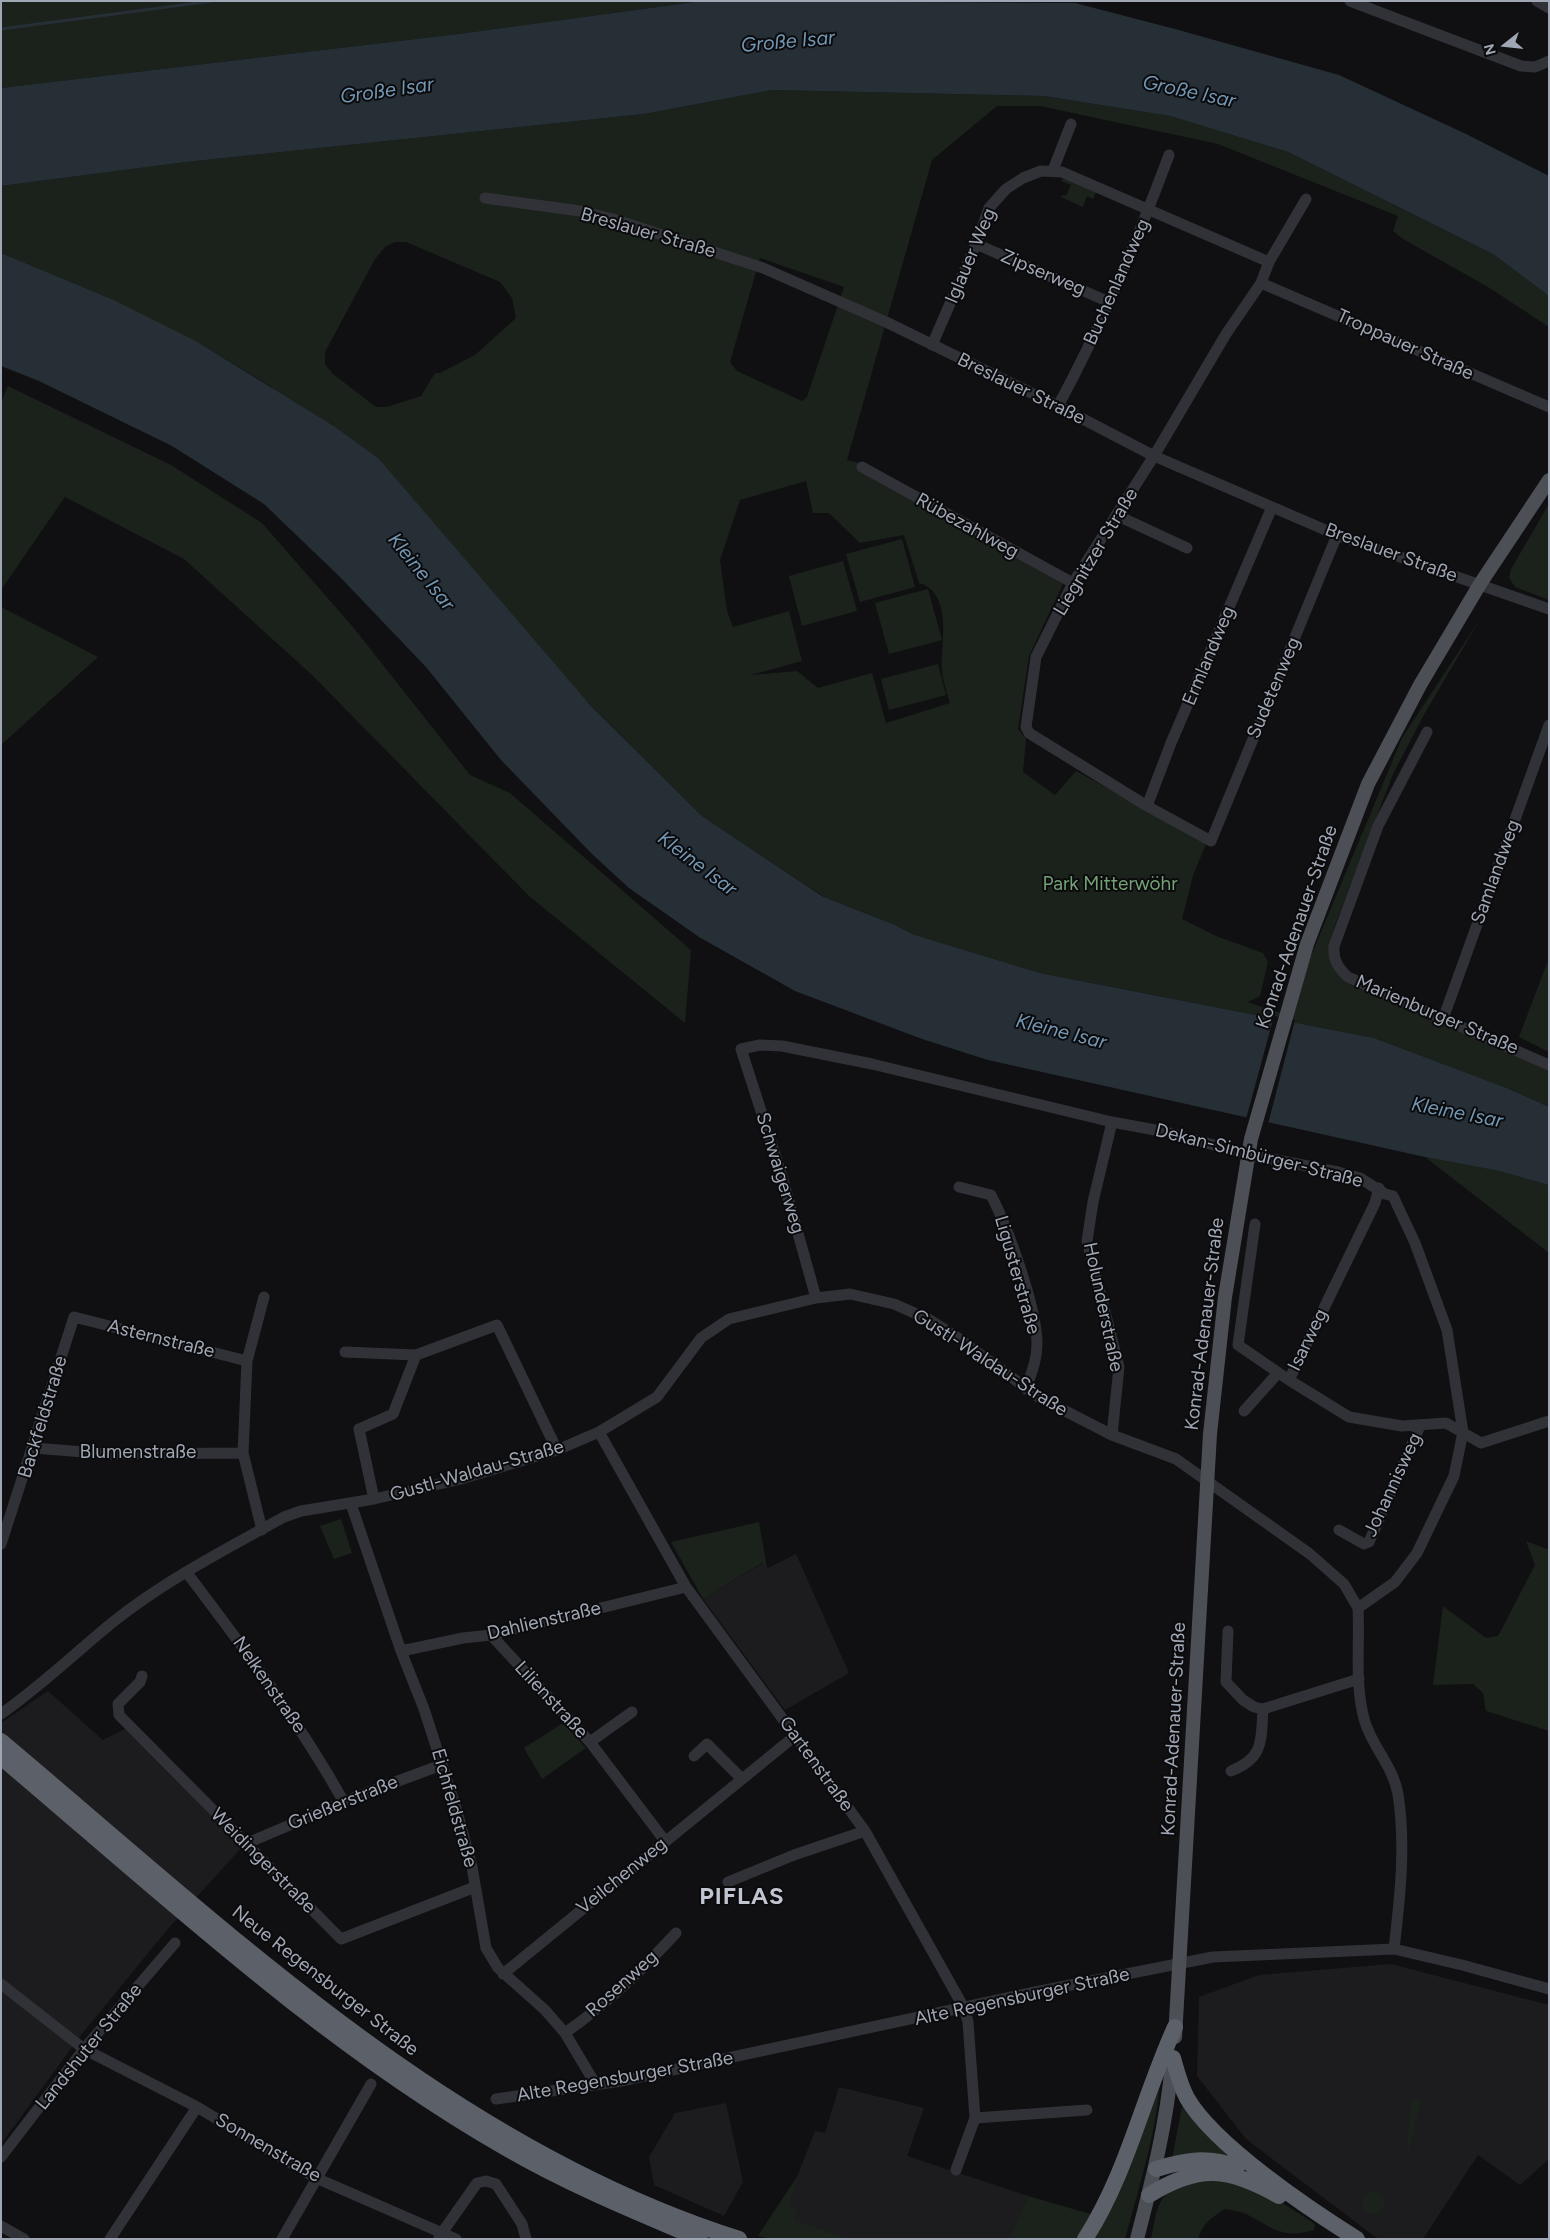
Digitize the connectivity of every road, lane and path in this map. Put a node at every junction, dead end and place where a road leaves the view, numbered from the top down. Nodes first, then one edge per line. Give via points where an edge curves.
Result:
1 (1350, 1) edge
2 (1537, 1) edge
3 (1549, 8) edge
4 (1549, 61) edge
5 (1071, 124) dead end
6 (1170, 156) dead end
7 (1053, 170) junction
8 (485, 198) dead end
9 (1306, 199) dead end
10 (1149, 210) junction
11 (976, 244) junction
12 (1269, 262) junction
13 (1261, 283) junction
14 (1109, 302) junction
15 (932, 345) junction
16 (1058, 406) junction
17 (1549, 407) edge
18 (1154, 456) junction
19 (862, 467) dead end
20 (1549, 480) edge
21 (1272, 507) junction
22 (1116, 515) junction
23 (1337, 535) junction
24 (1187, 548) dead end
25 (1073, 583) junction
26 (1480, 584) junction
27 (1549, 609) edge
28 (1549, 725) edge
29 (1427, 732) dead end
30 (1147, 806) junction
31 (1211, 841) joint
32 (1443, 1020) junction
33 (741, 1049) joint
34 (1549, 1064) edge
35 (1112, 1122) junction
36 (1248, 1149) junction
37 (959, 1187) dead end
38 (1379, 1188) junction
39 (1255, 1224) dead end
40 (264, 1297) dead end
41 (816, 1298) junction
42 (74, 1317) joint
43 (345, 1352) dead end
44 (416, 1355) junction
45 (247, 1361) junction
46 (1278, 1373) junction
47 (1289, 1380) junction
48 (1026, 1389) junction
49 (1244, 1411) dead end
50 (1549, 1421) edge
51 (1420, 1426) junction
52 (599, 1432) junction
53 (1463, 1432) junction
54 (1112, 1435) junction
55 (34, 1448) junction
56 (557, 1450) junction
57 (243, 1452) junction
58 (1207, 1480) junction
59 (374, 1499) junction
60 (351, 1504) junction
61 (262, 1530) junction
62 (1339, 1530) dead end
63 (1, 1544) edge
64 (187, 1573) junction
65 (686, 1587) junction
66 (1358, 1608) junction
67 (1228, 1631) dead end
68 (491, 1635) junction
69 (401, 1651) junction
70 (142, 1676) dead end
71 (1359, 1679) junction
72 (1263, 1709) junction
73 (632, 1712) dead end
74 (1, 1714) edge
75 (795, 1736) junction
76 (1, 1741) edge
77 (590, 1742) junction
78 (694, 1756) dead end
79 (1, 1757) edge
80 (441, 1765) junction
81 (1231, 1771) dead end
82 (742, 1779) junction
83 (344, 1802) junction
84 (865, 1830) junction
85 (665, 1841) junction
86 (245, 1844) junction
87 (728, 1882) dead end
88 (475, 1887) junction
89 (676, 1933) dead end
90 (175, 1943) dead end
91 (1394, 1949) junction
92 (1180, 1964) junction
93 (503, 1974) junction
94 (1, 1984) edge
95 (1549, 1989) edge
96 (964, 2008) junction
97 (1175, 2027) junction
98 (565, 2032) junction
99 (84, 2049) junction
100 (1173, 2058) junction
101 (371, 2084) dead end
102 (596, 2085) junction
103 (496, 2100) dead end
104 (197, 2107) junction
105 (1087, 2110) dead end
106 (975, 2118) junction
107 (3, 2153) edge
108 (1156, 2168) junction
109 (956, 2170) dead end
110 (316, 2178) junction
111 (1272, 2180) junction
112 (1148, 2195) junction
113 (1, 2226) edge
114 (440, 2235) edge
115 (24, 2239) edge
116 (110, 2239) edge
117 (282, 2239) edge
118 (456, 2239) edge
119 (526, 2239) edge
120 (700, 2239) edge
121 (739, 2239) edge
122 (1085, 2239) edge
123 (1137, 2239) edge
124 (1336, 2239) edge
125 (1357, 2239) edge

1 - 4 street via 1521,66
2 - 3 street
5 - 7 street
6 - 10 street, Buchenlandweg
7 - 10 street
7 - 11 street, Iglauer Weg via 1040,171 1006,189 989,208
8 - 15 street, Breslauer Straße via 580,211 661,234 763,268
9 - 12 street, Liegnitzer Straße
10 - 12 street
10 - 14 street, Buchenlandweg
11 - 14 street, Zipserweg
11 - 15 street, Iglauer Weg
12 - 13 street, Liegnitzer Straße
13 - 17 street, Troppauer Straße
13 - 18 street, Liegnitzer Straße via 1226,334
14 - 16 street, Buchenlandweg
15 - 16 street, Breslauer Straße
16 - 18 street, Breslauer Straße
18 - 21 street, Breslauer Straße
18 - 22 street, Liegnitzer Straße
19 - 25 street, Rübezahlweg
20 - 26 main road, Konrad-Adenauer-Straße
21 - 23 street, Breslauer Straße
21 - 30 street, Ermlandweg
22 - 24 street
22 - 25 street, Liegnitzer Straße
23 - 26 street, Breslauer Straße
23 - 31 street, Sudetenweg
25 - 30 street, Liegnitzer Straße via 1036,657 1026,727 1044,744
26 - 27 street, Breslauer Straße
26 - 36 main road, Konrad-Adenauer-Straße via 1420,686 1368,784 1344,842 1292,992
28 - 32 street, Samlandweg
29 - 32 street, Marienburger Straße via 1378,826 1334,946 1333,957 1348,977
30 - 31 street, Liegnitzer Straße
32 - 34 street, Marienburger Straße
33 - 35 street, Dekan-Simbürger-Straße via 760,1045 782,1046 872,1064
33 - 41 street, Schwaigerweg via 782,1176
35 - 36 street, Dekan-Simbürger-Straße
35 - 54 street, Holunderstraße via 1087,1241 1119,1367
36 - 38 street, Dekan-Simbürger-Straße via 1360,1178
36 - 58 main road, Konrad-Adenauer-Straße via 1225,1297
37 - 48 street, Ligusterstraße via 991,1195 1002,1217 1026,1292 1037,1342 1036,1359
38 - 47 street, Isarweg via 1375,1203
38 - 53 street, Dekan-Simbürger-Straße via 1393,1196 1442,1314 1455,1370
39 - 46 street, Isarweg via 1238,1345
40 - 45 street
41 - 48 street, Gustl-Waldau-Straße via 850,1294 914,1312 955,1336
41 - 52 street, Gustl-Waldau-Straße via 729,1320 701,1338 657,1397
42 - 45 street, Asternstraße
42 - 55 street, Backfeldstraße
43 - 44 street
44 - 56 street via 497,1325
44 - 59 street via 393,1414 359,1429
45 - 57 street
46 - 47 street, Isarweg
46 - 49 street
47 - 51 street, Johannisweg via 1349,1416 1402,1426
48 - 54 street, Gustl-Waldau-Straße via 1073,1417
50 - 53 street, Johannisweg via 1481,1443
51 - 53 street, Johannisweg via 1446,1423
51 - 62 street, Johannisweg via 1369,1542 1364,1544
52 - 56 street, Gustl-Waldau-Straße
52 - 65 street, Gartenstraße
53 - 66 street, Dekan-Simbürger-Straße via 1454,1476 1417,1552 1395,1582
54 - 58 street, Gustl-Waldau-Straße via 1176,1459
55 - 57 street, Blumenstraße via 100,1454
55 - 63 street, Backfeldstraße
56 - 59 street, Gustl-Waldau-Straße via 461,1479
57 - 61 street
58 - 66 street, Gustl-Waldau-Straße via 1310,1554 1344,1584
58 - 92 main road, Konrad-Adenauer-Straße
59 - 60 street, Gustl-Waldau-Straße
60 - 61 street, Gustl-Waldau-Straße via 301,1511
60 - 69 street, Eichfeldstraße
61 - 64 street, Gustl-Waldau-Straße
64 - 74 street, Gustl-Waldau-Straße via 112,1623
64 - 83 street, Nelkenstraße via 276,1691
65 - 68 street, Dahlienstraße
65 - 75 street, Gartenstraße
66 - 71 street
67 - 72 street via 1226,1682 1244,1700
68 - 69 street, Dahlienstraße
68 - 77 street, Lilienstraße
69 - 80 street, Eichfeldstraße
70 - 86 street, Weidingerstraße via 118,1704 119,1715
71 - 72 street
71 - 91 street via 1365,1721 1389,1766 1398,1793 1402,1862
72 - 81 street via 1261,1739 1256,1755 1247,1764
73 - 77 street, Lilienstraße
75 - 82 street, Veilchenweg
75 - 84 street, Gartenstraße
76 - 121 highway, Neue Regensburger Straße via 288,1981 403,2067 474,2114 576,2172
77 - 85 street, Lilienstraße
78 - 82 street via 707,1744
79 - 120 highway, Neue Regensburger Straße via 254,1969 392,2075 463,2122 547,2171
80 - 83 street, Grießerstraße
80 - 88 street, Eichfeldstraße via 456,1808
82 - 85 street, Veilchenweg
83 - 86 street, Grießerstraße
84 - 87 street
84 - 96 street, Gartenstraße
85 - 93 street, Veilchenweg
86 - 88 street, Weidingerstraße via 341,1939
88 - 93 street, Eichfeldstraße via 486,1948
89 - 98 street, Rosenweg via 629,1983
90 - 99 street, Landshuter Straße
91 - 92 street, Alte Regensburger Straße via 1212,1958
91 - 95 street, Alte Regensburger Straße
92 - 96 street, Alte Regensburger Straße
92 - 97 main road, Konrad-Adenauer-Straße
93 - 98 street, Eichfeldstraße
94 - 99 street, Sonnenstraße
96 - 102 street, Alte Regensburger Straße
96 - 106 street, Gartenstraße via 968,2022
97 - 100 main road, Konrad-Adenauer-Straße
97 - 122 highway via 1157,2066 1107,2202
98 - 102 street, Eichfeldstraße
99 - 104 street, Sonnenstraße
99 - 107 street, Landshuter Straße
100 - 108 main road, Konrad-Adenauer-Straße
100 - 111 highway via 1188,2099 1204,2120
101 - 110 street
102 - 103 street, Alte Regensburger Straße
104 - 110 street, Sonnenstraße
104 - 116 street
105 - 106 street
106 - 109 street, Gartenstraße
108 - 111 highway via 1189,2160 1211,2159
108 - 112 main road, Konrad-Adenauer-Straße
110 - 114 street, Sonnenstraße
110 - 117 street
111 - 125 highway
112 - 123 main road, Konrad-Adenauer-Straße
112 - 124 highway via 1178,2179 1201,2172 1231,2175 1262,2186 1294,2205
113 - 115 street
114 - 118 street, Sonnenstraße
114 - 119 street via 477,2184 486,2181 496,2184 522,2224

